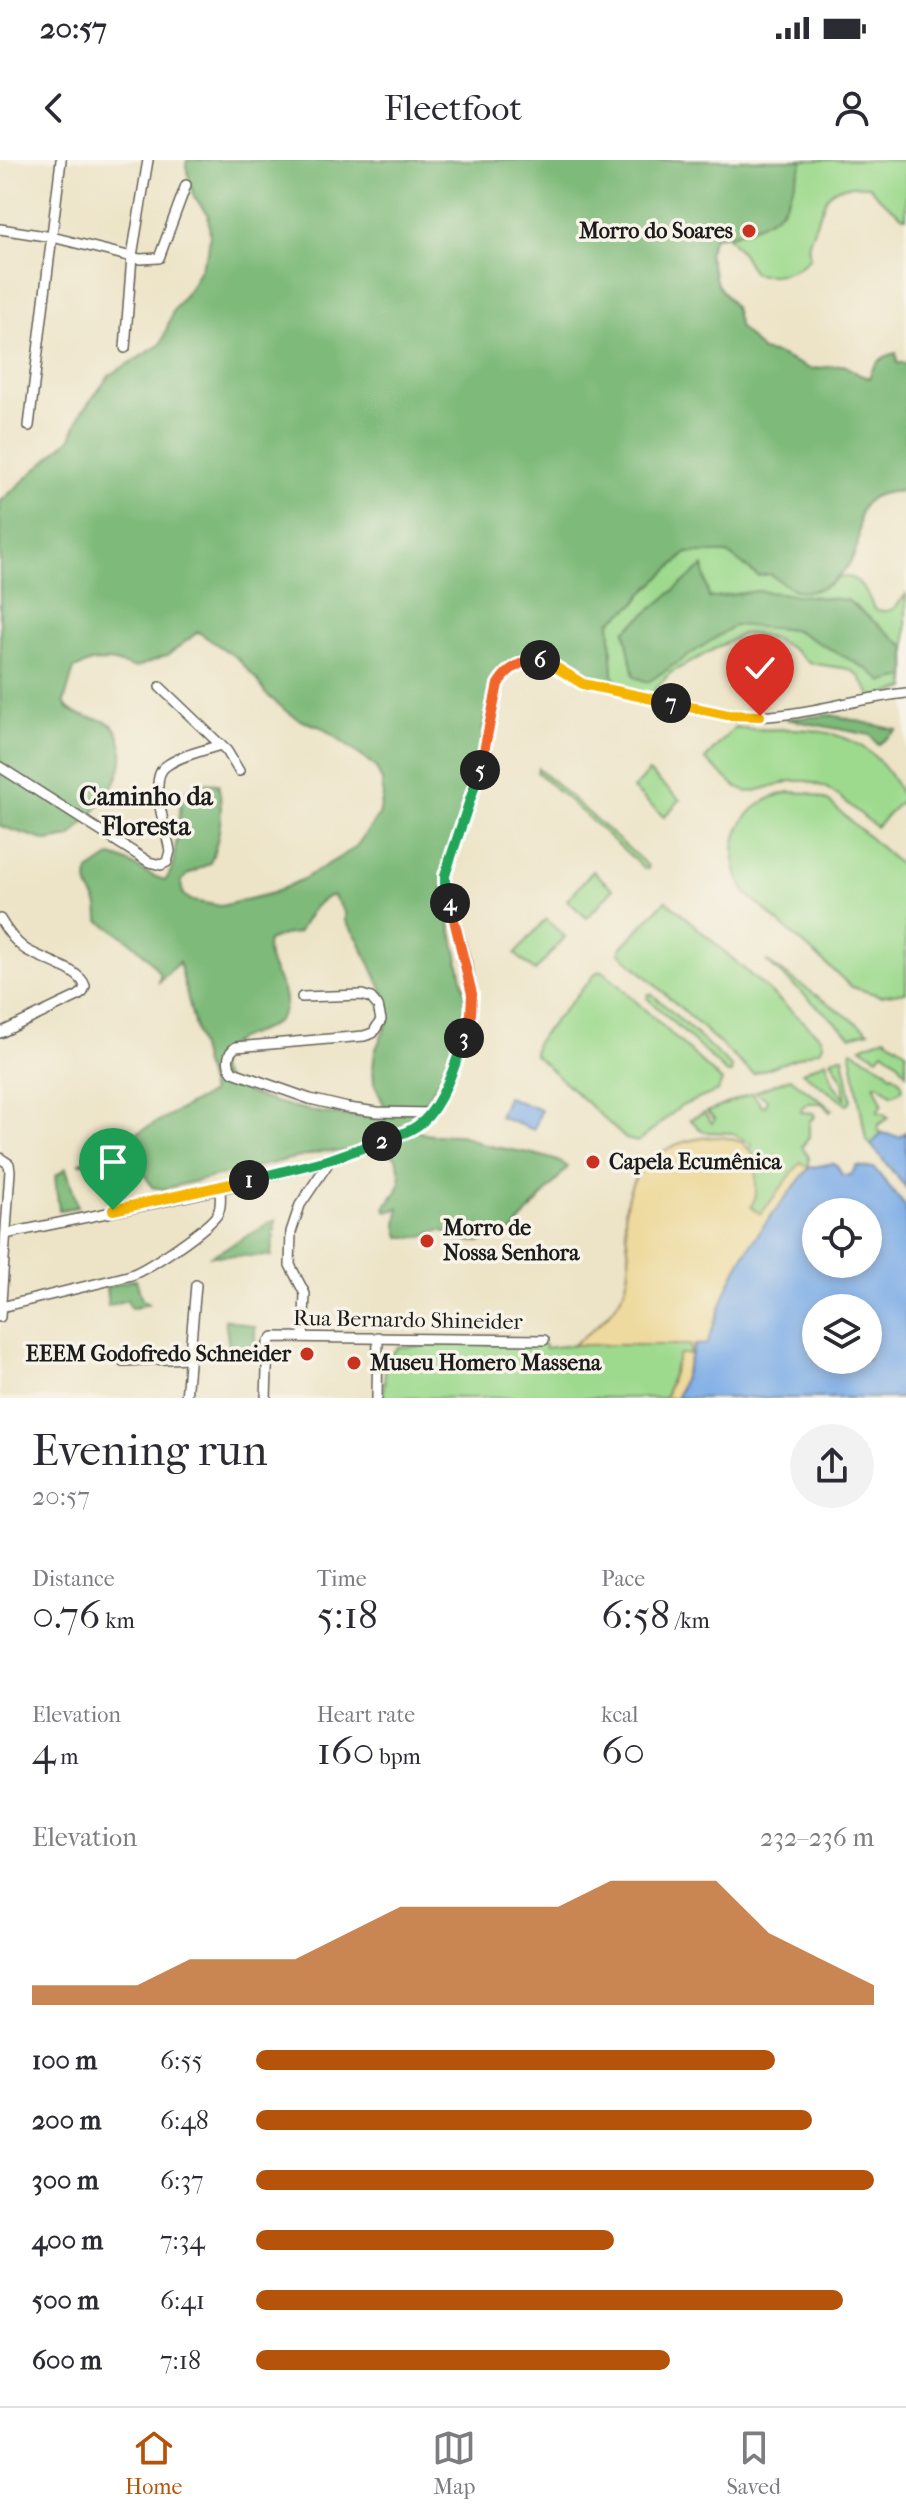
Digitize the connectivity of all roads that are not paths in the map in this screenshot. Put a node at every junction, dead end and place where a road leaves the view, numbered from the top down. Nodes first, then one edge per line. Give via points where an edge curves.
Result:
1 (61, 160) edge
2 (148, 160) edge
3 (186, 185) dead end
4 (0, 229) edge
5 (52, 237) junction
6 (132, 256) junction
7 (125, 348) dead end
8 (29, 426) dead end
9 (160, 687) dead end
10 (906, 693) edge
11 (220, 745) junction
12 (0, 767) edge
13 (239, 771) dead end
14 (0, 919) edge
15 (302, 997) dead end
16 (0, 1033) edge
17 (431, 1113) junction
18 (331, 1159) junction
19 (4, 1161) edge
20 (220, 1187) junction
21 (6, 1234) junction
22 (2, 1266) edge
23 (196, 1285) dead end
24 (1, 1307) edge
25 (0, 1317) edge
26 (303, 1337) junction
27 (378, 1337) junction
28 (544, 1340) dead end
29 (189, 1358) junction
30 (123, 1361) dead end
31 (186, 1398) edge
32 (266, 1398) edge
33 (377, 1398) edge

1 - 5 street
2 - 6 street
3 - 6 street via 159,258
4 - 5 street
5 - 6 street
5 - 8 street
6 - 7 street
9 - 11 street
10 - 17 street via 739,717 583,684 538,660 504,674 496,689 480,772 445,875 472,1001 459,1054
11 - 12 street via 169,764 159,774 170,851 161,865
11 - 13 street
14 - 16 street via 18,943 80,977 85,986 78,996
15 - 17 street via 367,996 378,1006 381,1020 364,1036 236,1047 229,1053 231,1070 339,1106
17 - 18 street via 414,1128
18 - 20 street
18 - 26 street via 300,1205 291,1232 290,1265 305,1294
19 - 21 street via 10,1171
20 - 21 street
20 - 24 street via 220,1207 212,1220 145,1270
21 - 22 street
22 - 24 street
23 - 29 street
24 - 25 street
26 - 27 street, Rua Bernardo Shineider
26 - 32 street, Rua Bernardo Shineider via 271,1338
27 - 28 street, Rua Bernardo Shineider
27 - 33 street
29 - 30 street
29 - 31 street

